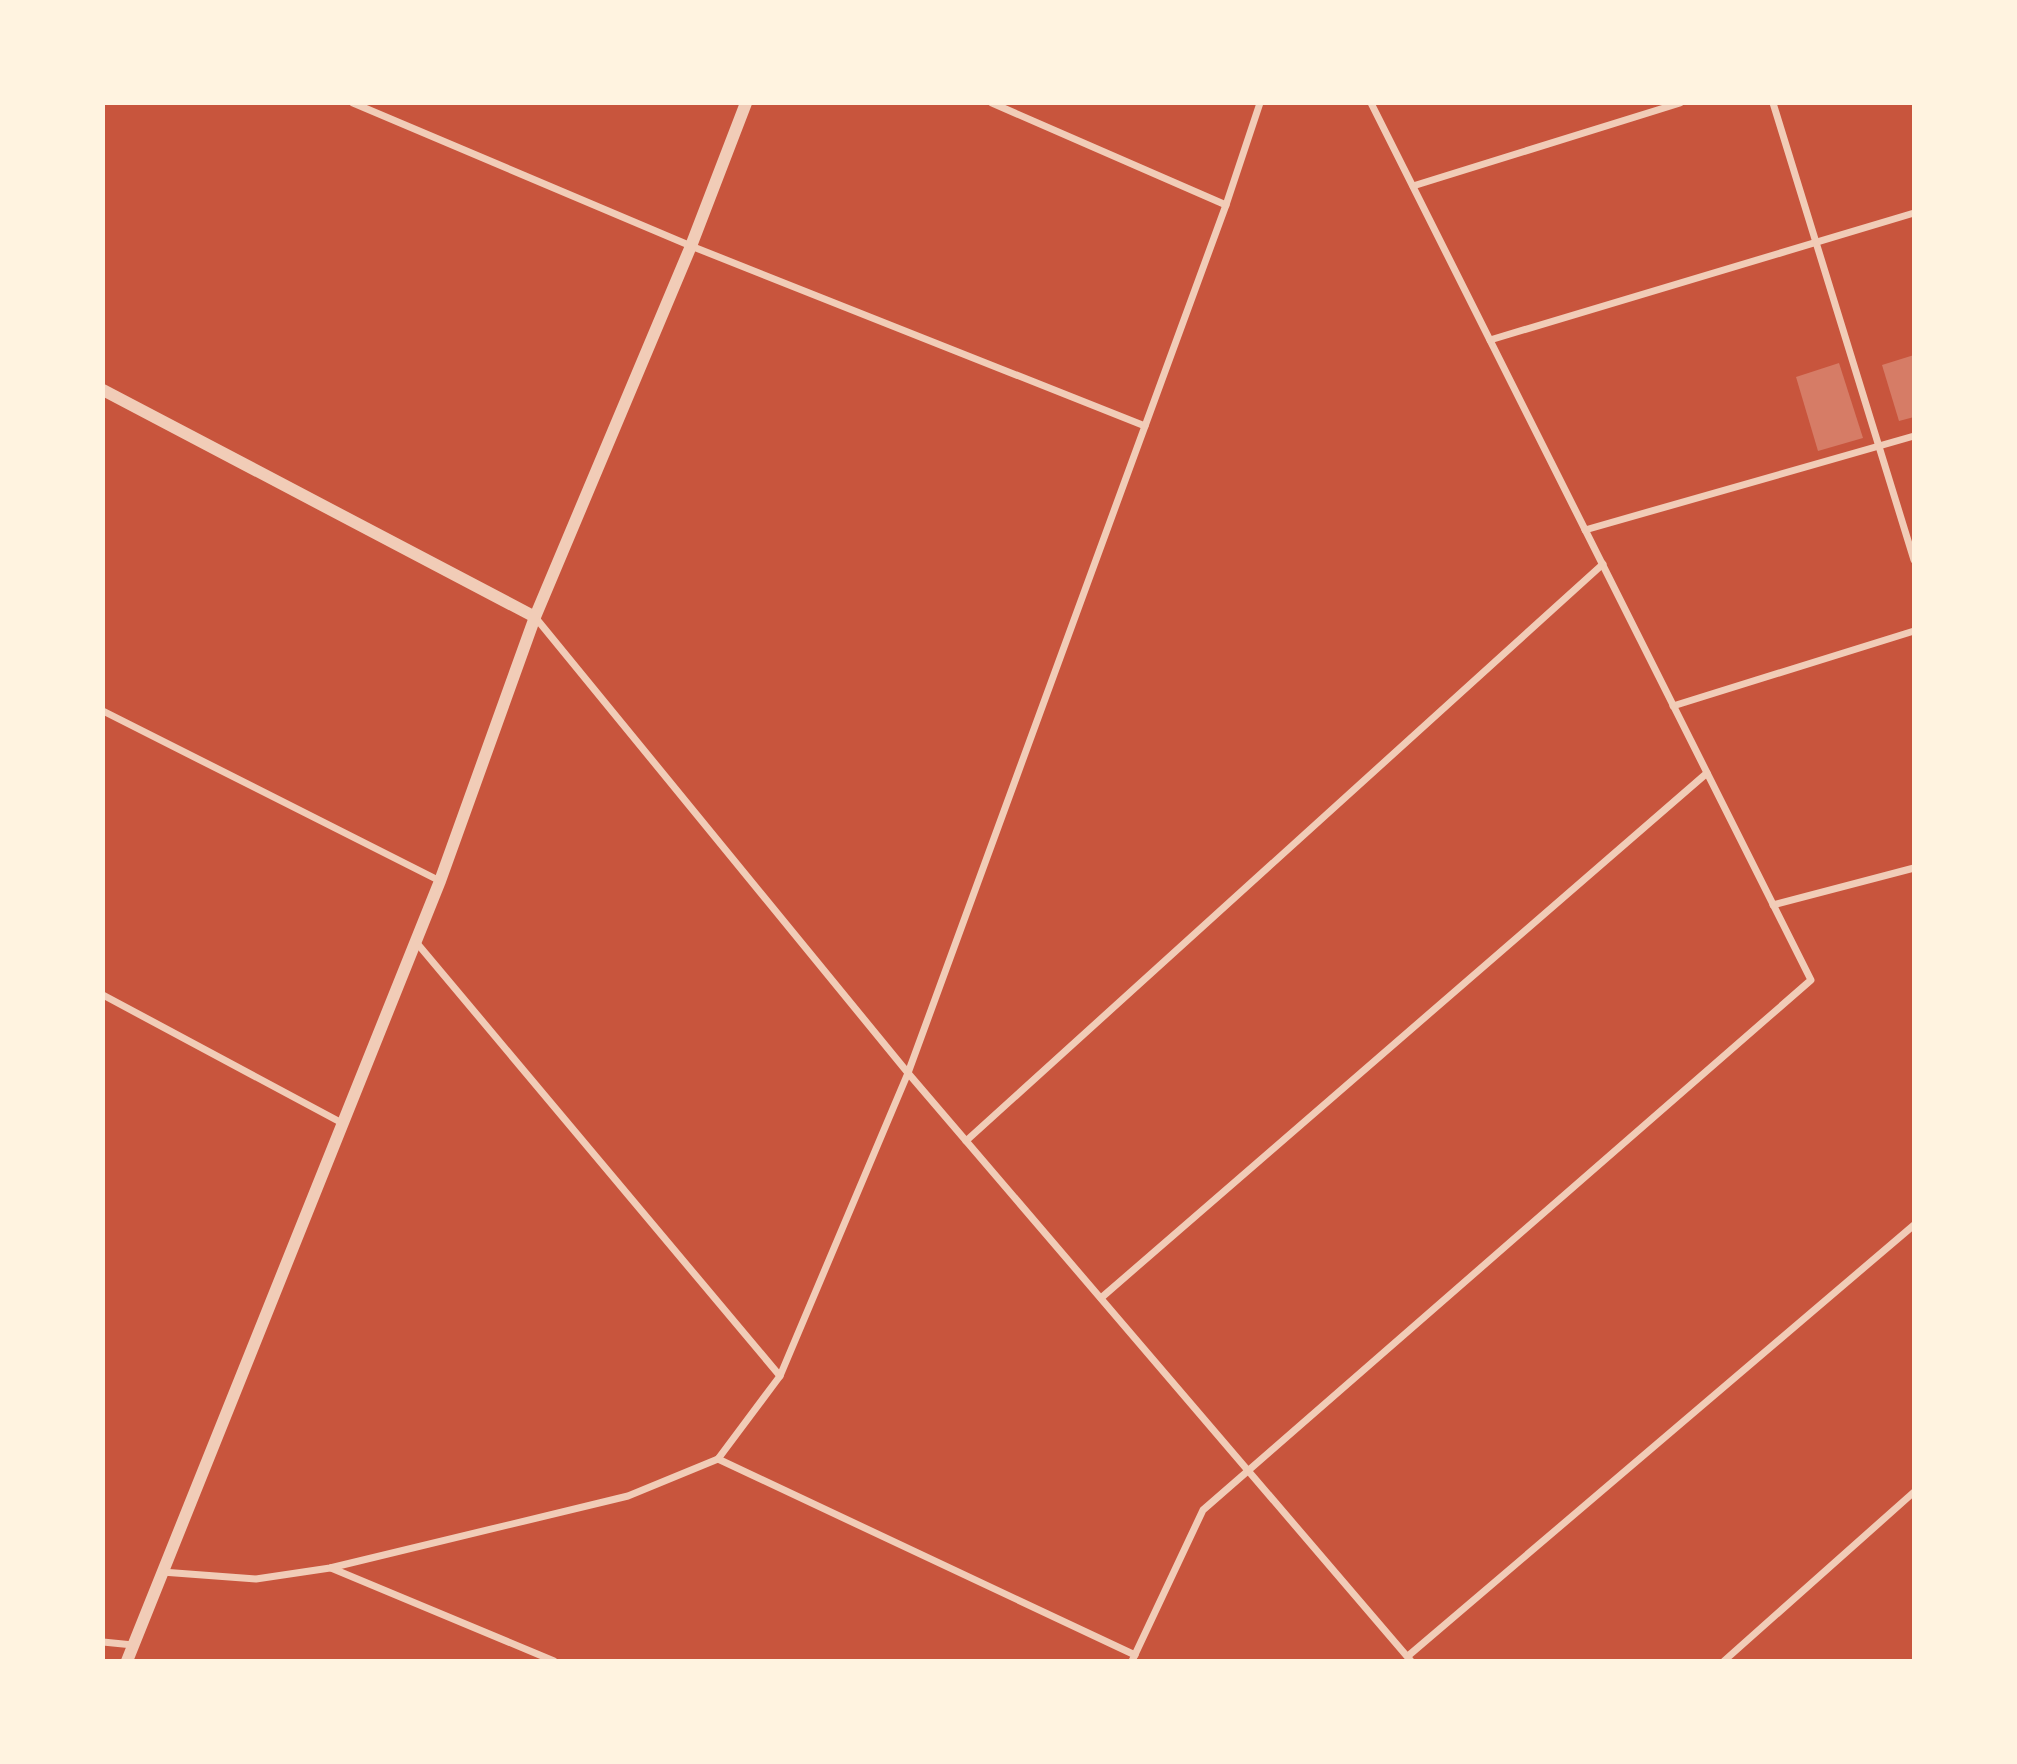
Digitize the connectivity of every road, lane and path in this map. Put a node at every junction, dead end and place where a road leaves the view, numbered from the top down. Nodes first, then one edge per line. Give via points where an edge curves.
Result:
1 (353, 103) edge
2 (746, 103) edge
3 (992, 103) edge
4 (1260, 103) edge
5 (1371, 103) edge
6 (1680, 103) edge
7 (1773, 103) edge
8 (1413, 186) junction
9 (1226, 205) junction
10 (1914, 213) edge
11 (1815, 242) junction
12 (691, 246) junction
13 (1490, 340) junction
14 (103, 390) edge
15 (1145, 426) junction
16 (1914, 436) edge
17 (1879, 447) junction
18 (1585, 530) junction
19 (1914, 559) edge
20 (1603, 565) junction
21 (535, 617) junction
22 (1914, 631) edge
23 (1673, 706) junction
24 (103, 711) edge
25 (1707, 773) junction
26 (1914, 868) edge
27 (440, 881) junction
28 (1773, 905) junction
29 (415, 942) junction
30 (103, 995) edge
31 (908, 1073) junction
32 (342, 1123) junction
33 (966, 1142) junction
34 (1914, 1225) edge
35 (1101, 1298) junction
36 (780, 1376) junction
37 (718, 1459) junction
38 (1248, 1470) junction
39 (1914, 1492) edge
40 (330, 1568) junction
41 (162, 1572) junction
42 (103, 1642) edge
43 (133, 1645) junction
44 (1134, 1658) edge
45 (1410, 1659) edge
46 (127, 1661) edge
47 (554, 1661) edge
48 (1724, 1661) edge

1 - 12 street
2 - 12 street
3 - 9 street
4 - 9 street
5 - 8 street
6 - 8 street
7 - 11 street
8 - 13 street
9 - 15 street
10 - 11 street
11 - 13 street
11 - 17 street
12 - 15 street
12 - 21 street
13 - 18 street
14 - 21 street
15 - 31 street
16 - 17 street
17 - 18 street
17 - 19 street
18 - 20 street
20 - 23 street
20 - 33 street
21 - 27 street
21 - 31 street
22 - 23 street
23 - 25 street
24 - 27 street
25 - 28 street
25 - 35 street
26 - 28 street
27 - 29 street
28 - 38 street via 1811,979
29 - 32 street
29 - 36 street
30 - 32 street
31 - 33 street
31 - 36 street
32 - 41 street
33 - 35 street
34 - 45 street
35 - 38 street
36 - 37 street
37 - 40 street via 628,1496
37 - 44 street
38 - 44 street via 1203,1510
38 - 45 street
39 - 48 street
40 - 41 street via 256,1579
40 - 47 street
41 - 43 street
42 - 43 street
43 - 46 street

